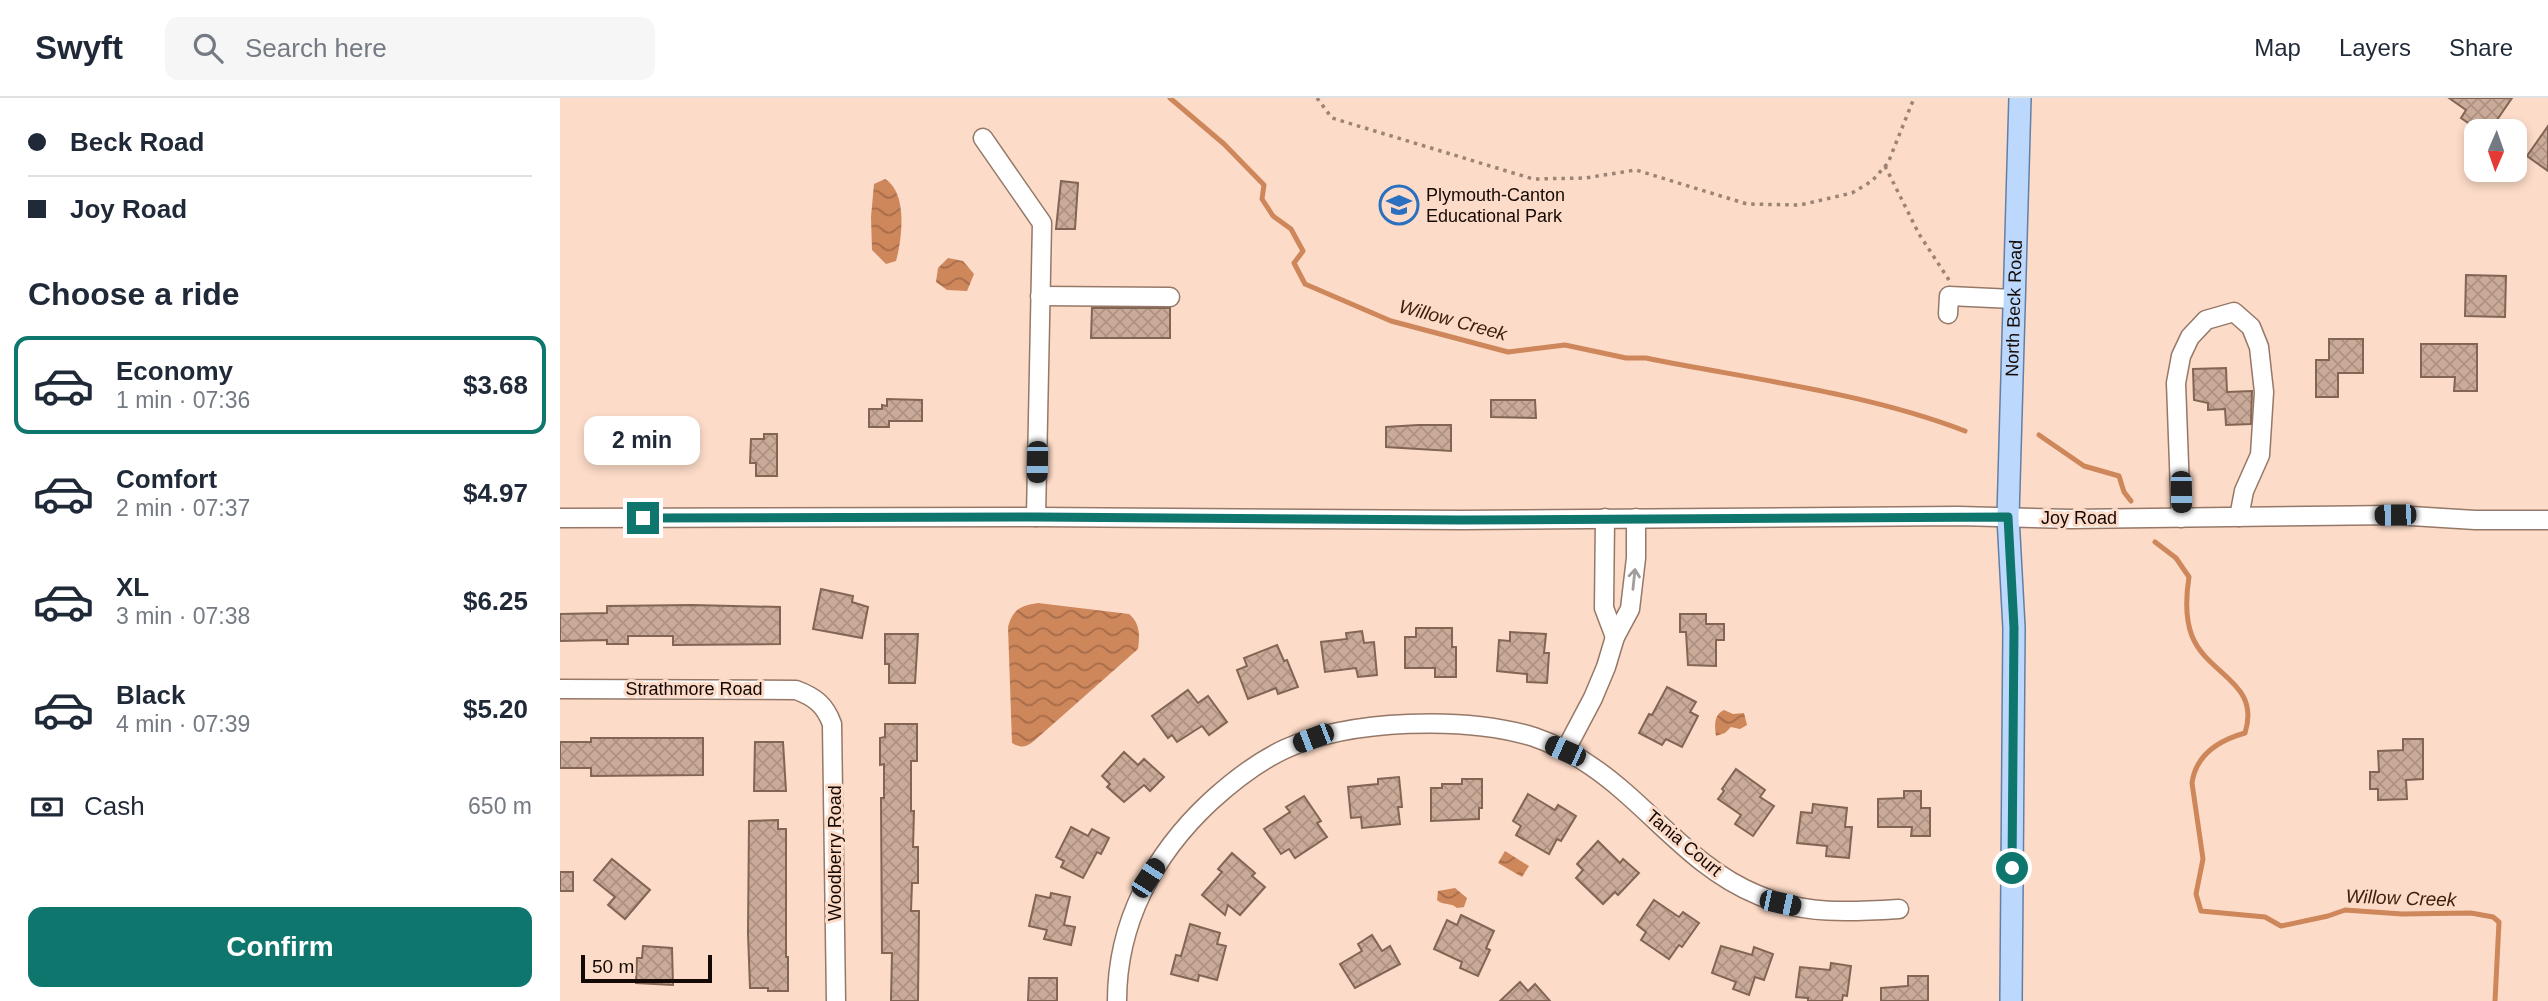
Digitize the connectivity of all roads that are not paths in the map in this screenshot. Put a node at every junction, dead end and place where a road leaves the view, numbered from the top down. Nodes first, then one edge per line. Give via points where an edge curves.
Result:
1 (2020, 98) edge
2 (983, 138) dead end
3 (1041, 296) junction
4 (1170, 297) dead end
5 (2013, 299) junction
6 (1948, 314) dead end
7 (1036, 517) junction
8 (2008, 517) junction
9 (2239, 517) junction
10 (560, 518) edge
11 (1605, 518) junction
12 (1636, 518) junction
13 (2181, 518) junction
14 (2548, 520) edge
15 (1615, 637) junction
16 (560, 689) edge
17 (823, 707) joint
18 (1565, 751) junction
19 (1899, 909) dead end
20 (836, 1001) edge
21 (1117, 1001) edge
22 (2011, 1001) edge

1 - 5 main road, North Beck Road
2 - 3 street via 1042,223
3 - 4 street
3 - 7 street
5 - 6 street via 1949,296
5 - 8 main road, North Beck Road
7 - 10 street, Joy Road
7 - 11 street, Joy Road
8 - 12 street, Joy Road
8 - 13 street, Joy Road
8 - 22 main road, North Beck Road via 2014,628
9 - 13 street, Joy Road
9 - 13 street via 2244,491 2260,455 2264,392 2259,347 2251,327 2234,312 2206,320 2181,356 2176,383
9 - 14 street, Joy Road via 2395,515
11 - 12 street, Joy Road
11 - 15 street via 1604,608
15 -> 12 street via 1630,609
15 - 18 street via 1593,698
16 - 17 street, Strathmore Road via 796,690
17 - 20 street, Woodberry Road via 832,724 834,761
18 - 19 street, Tania Court via 1612,781 1688,851 1739,887 1808,909
18 - 21 street, Tania Court via 1536,738 1484,727 1369,726 1340,730 1284,749 1223,790 1189,824 1148,878 1124,936

